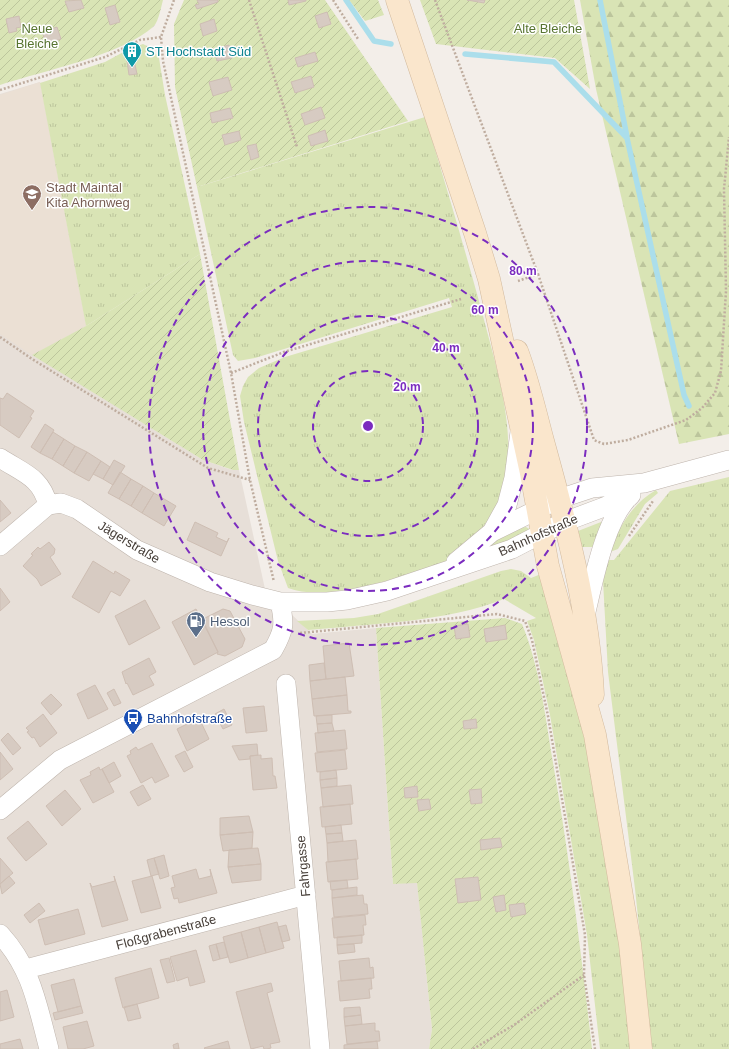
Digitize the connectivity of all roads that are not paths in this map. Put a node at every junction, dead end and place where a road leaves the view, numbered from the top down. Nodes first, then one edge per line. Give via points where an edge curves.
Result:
1 (397, 0) edge
2 (489, 279) junction
3 (521, 424) junction
4 (0, 458) edge
5 (729, 460) edge
6 (644, 483) junction
7 (628, 498) junction
8 (559, 500) junction
9 (48, 506) junction
10 (537, 511) junction
11 (564, 522) junction
12 (492, 532) junction
13 (542, 534) junction
14 (0, 546) edge
15 (447, 569) junction
16 (280, 602) junction
17 (584, 618) junction
18 (286, 684) dead end
19 (595, 735) junction
20 (0, 810) edge
21 (306, 895) junction
22 (0, 934) edge
23 (26, 970) junction
24 (50, 1049) edge
25 (320, 1049) edge
26 (640, 1049) edge

1 - 2 main road
2 - 3 main road
2 - 8 main road via 519,357
3 - 10 main road
3 - 12 street, Bahnhofstraße via 514,478 507,505
4 - 9 street via 35,480 43,490
5 - 6 street, Bahnhofstraße
6 - 7 street, Bahnhofstraße
6 - 8 street, Bahnhofstraße via 592,488
7 - 11 street, Bahnhofstraße
7 - 17 street, Bahnhofstraße via 613,521 600,553
8 - 10 street, Bahnhofstraße
8 - 11 main road
9 - 14 street
9 - 16 street, Jägerstraße via 61,502 77,509 137,550 183,571
10 - 12 street, Bahnhofstraße
10 - 13 main road
11 - 13 street, Bahnhofstraße
11 - 17 main road
12 - 15 street, Bahnhofstraße
13 - 15 street, Bahnhofstraße via 512,548
13 - 19 main road via 548,566
15 - 16 street, Bahnhofstraße via 370,596 327,602
16 - 20 street via 284,620 282,636 273,650 60,760
17 - 19 main road via 591,661
18 - 21 street, Fahrgasse
19 - 26 main road via 630,944
21 - 23 street, Floßgrabenstraße
21 - 25 street, Fahrgasse
22 - 23 street via 14,949
23 - 24 street

